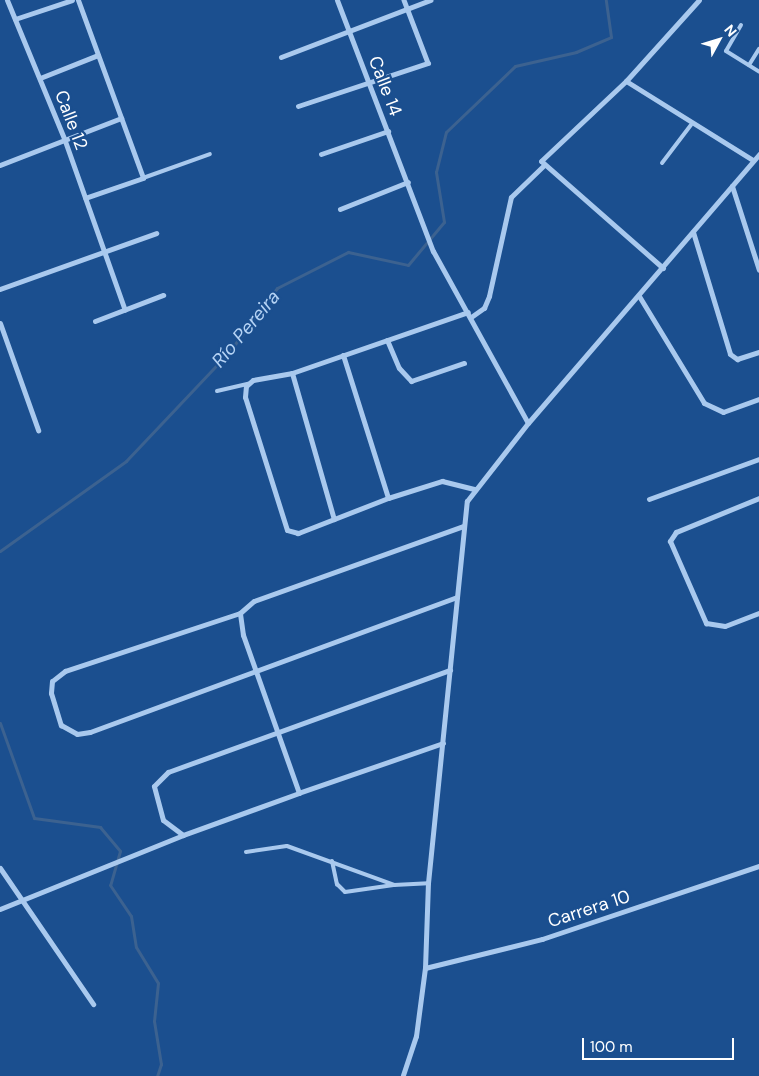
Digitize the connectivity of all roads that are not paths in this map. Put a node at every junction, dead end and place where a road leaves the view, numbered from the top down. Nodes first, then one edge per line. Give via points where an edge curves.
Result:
1 (7, 0) edge
2 (72, 0) edge
3 (78, 0) edge
4 (337, 0) edge
5 (404, 0) edge
6 (430, 0) edge
7 (699, 0) edge
8 (407, 10) junction
9 (15, 19) junction
10 (741, 25) dead end
11 (350, 34) junction
12 (759, 49) edge
13 (98, 55) junction
14 (281, 57) dead end
15 (428, 63) joint
16 (749, 65) junction
17 (759, 72) edge
18 (40, 78) junction
19 (626, 81) junction
20 (370, 83) junction
21 (298, 106) dead end
22 (122, 118) junction
23 (690, 125) junction
24 (388, 131) junction
25 (65, 141) junction
26 (210, 154) dead end
27 (320, 154) dead end
28 (759, 154) edge
29 (753, 160) junction
30 (662, 163) dead end
31 (0, 165) edge
32 (543, 166) junction
33 (143, 178) junction
34 (408, 182) junction
35 (732, 186) junction
36 (85, 198) junction
37 (340, 209) dead end
38 (693, 232) junction
39 (156, 233) dead end
40 (105, 252) junction
41 (663, 268) junction
42 (759, 270) edge
43 (0, 289) edge
44 (163, 296) dead end
45 (639, 296) junction
46 (125, 310) junction
47 (468, 312) junction
48 (471, 317) junction
49 (95, 321) dead end
50 (0, 323) edge
51 (388, 340) junction
52 (759, 352) edge
53 (343, 356) junction
54 (464, 363) dead end
55 (292, 373) junction
56 (248, 384) junction
57 (217, 391) dead end
58 (759, 398) edge
59 (528, 423) junction
60 (38, 430) dead end
61 (759, 459) edge
62 (476, 489) junction
63 (388, 498) junction
64 (759, 498) edge
65 (650, 499) dead end
66 (334, 519) junction
67 (463, 526) junction
68 (457, 597) junction
69 (759, 613) edge
70 (240, 614) junction
71 (257, 670) junction
72 (450, 670) junction
73 (278, 735) junction
74 (443, 744) junction
75 (299, 793) junction
76 (183, 835) junction
77 (246, 852) dead end
78 (332, 861) junction
79 (759, 866) edge
80 (0, 868) edge
81 (428, 883) junction
82 (394, 885) junction
83 (22, 900) junction
84 (0, 909) edge
85 (425, 968) junction
86 (93, 1004) dead end
87 (403, 1075) edge

1 - 9 street, Calle 12
2 - 9 street
3 - 13 street
4 - 11 street, Calle 14
5 - 8 street
6 - 8 street
7 - 19 street
8 - 11 street
8 - 15 street
9 - 18 street, Calle 12
10 - 16 lane via 726,51
11 - 14 street
11 - 20 street, Calle 14
12 - 16 lane
13 - 18 street
13 - 22 street
15 - 20 street
16 - 17 lane
18 - 25 street, Calle 12
19 - 23 street
19 - 32 street via 543,158
20 - 21 street
20 - 24 street, Calle 14
22 - 25 street
22 - 33 street
23 - 29 street
23 - 30 lane
24 - 27 street
24 - 34 street, Calle 14
25 - 31 street
25 - 36 street, Calle 12
26 - 33 lane
28 - 29 street
29 - 35 street
32 - 41 street
32 - 48 street via 512,197 489,296 484,308
33 - 36 street
34 - 37 street
34 - 47 street, Calle 14 via 433,251
35 - 38 street
35 - 42 street
36 - 40 street, Calle 12
38 - 41 street
38 - 52 street via 730,354 737,360
39 - 40 street
40 - 43 street
40 - 46 street, Calle 12
41 - 45 street
44 - 46 street
45 - 58 street via 704,403 723,412
45 - 59 street
46 - 49 street
47 - 48 street, Calle 14
47 - 51 street
48 - 59 street, Calle 14
50 - 60 street
51 - 53 street
51 - 54 street via 399,368 411,381
53 - 55 street
53 - 63 street
55 - 56 street
55 - 66 street
56 - 57 lane
56 - 66 street via 245,397 283,526 295,533
59 - 62 street
61 - 65 street
62 - 63 street via 442,481
62 - 67 street via 467,501
63 - 66 street
64 - 69 street via 676,532 670,541 706,623 725,626
67 - 68 street
67 - 70 street via 254,601
68 - 71 street
68 - 72 street
70 - 71 street via 243,635
70 - 71 street via 65,671 52,680 51,694 62,726 77,734
71 - 73 street
72 - 73 street
72 - 74 street
73 - 75 street
73 - 76 street via 159,777 154,786 164,820
74 - 75 street
74 - 81 street
75 - 76 street
76 - 83 street
77 - 78 lane via 287,846
78 - 82 lane
78 - 82 lane via 337,884 345,892
79 - 85 street, Carrera 10 via 542,939
80 - 83 street
81 - 82 lane
81 - 85 street
83 - 84 street
83 - 86 street
85 - 87 street via 416,1036

